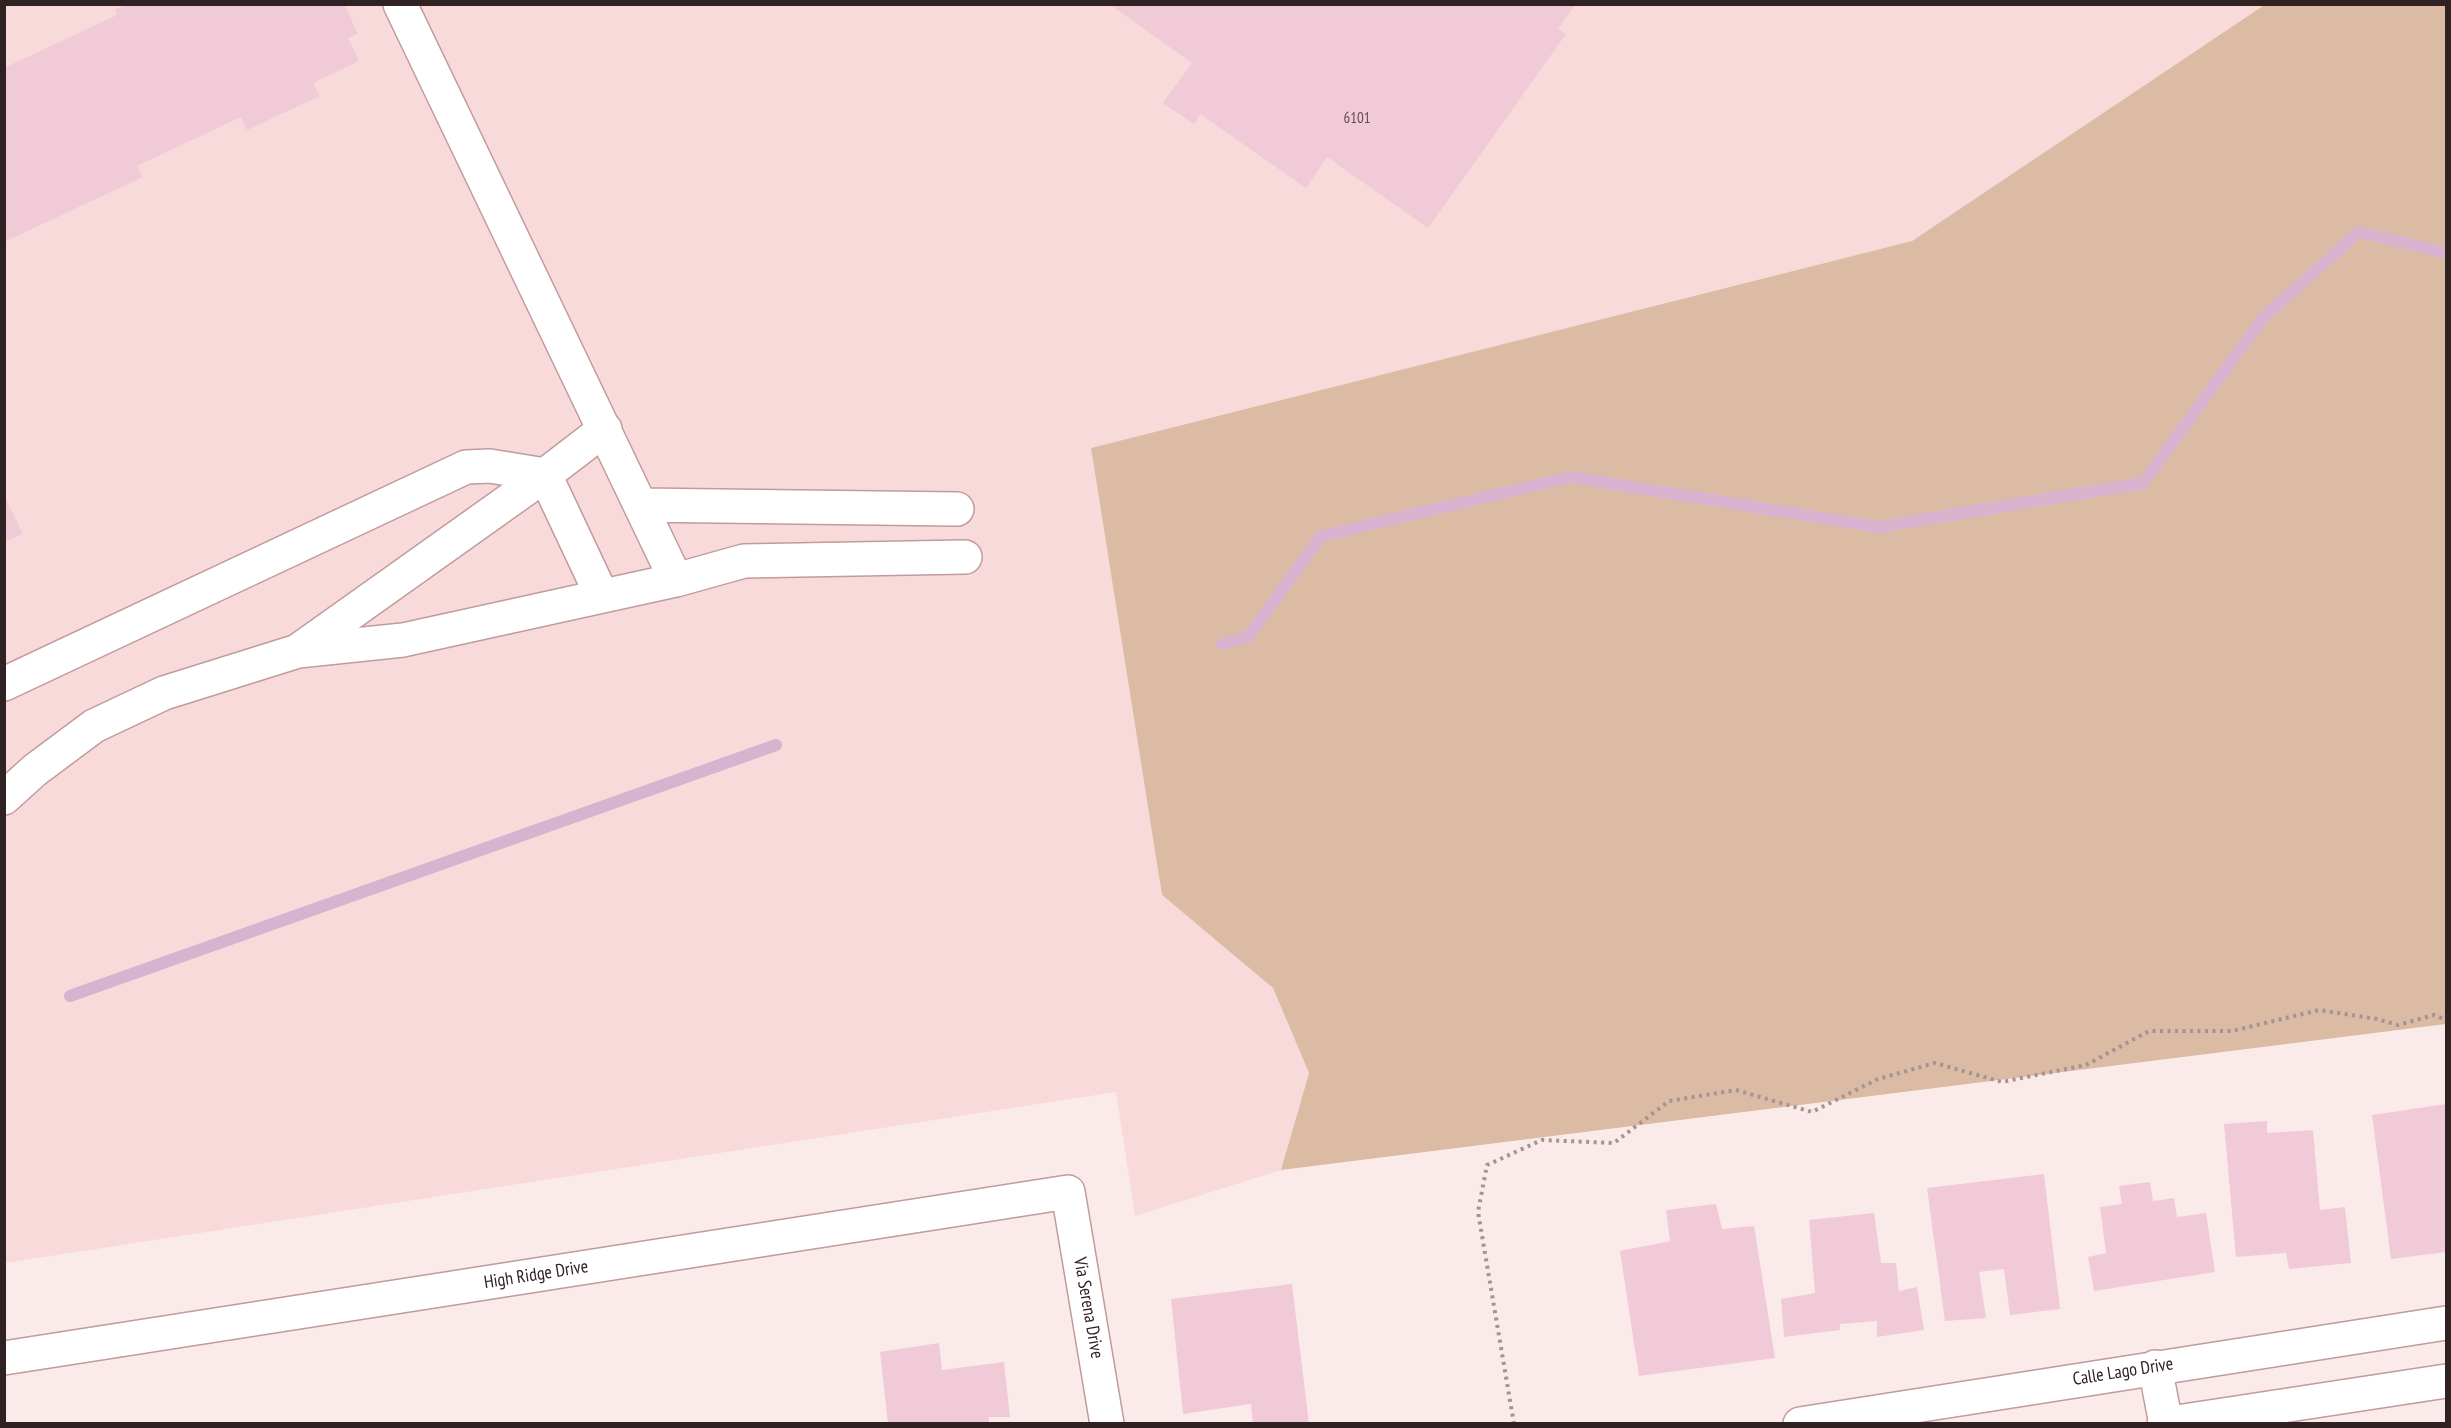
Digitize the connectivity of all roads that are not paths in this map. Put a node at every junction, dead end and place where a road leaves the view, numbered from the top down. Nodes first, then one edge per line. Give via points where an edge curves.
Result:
1 (400, 4) edge
2 (605, 429) junction
3 (545, 475) junction
4 (640, 505) junction
5 (957, 509) dead end
6 (965, 556) dead end
7 (676, 580) junction
8 (601, 594) junction
9 (298, 651) junction
10 (4, 684) edge
11 (4, 798) edge
12 (1068, 1192) joint
13 (2446, 1323) edge
14 (4, 1358) edge
15 (2155, 1367) junction
16 (2446, 1381) edge
17 (2166, 1423) edge
18 (1107, 1424) edge
19 (1800, 1424) edge

1 - 2 street
2 - 3 street
2 - 4 street
3 - 8 street
3 - 9 street
3 - 10 street via 490,466 466,467
4 - 5 street
4 - 7 street
6 - 7 street via 744,561
7 - 8 street
8 - 9 street via 403,640
9 - 11 street via 164,693 94,726
12 - 14 street, High Ridge Drive
12 - 18 street, Via Serena Drive
13 - 15 street, Calle Lago Drive
15 - 17 street
15 - 19 street, Calle Lago Drive
16 - 17 street

